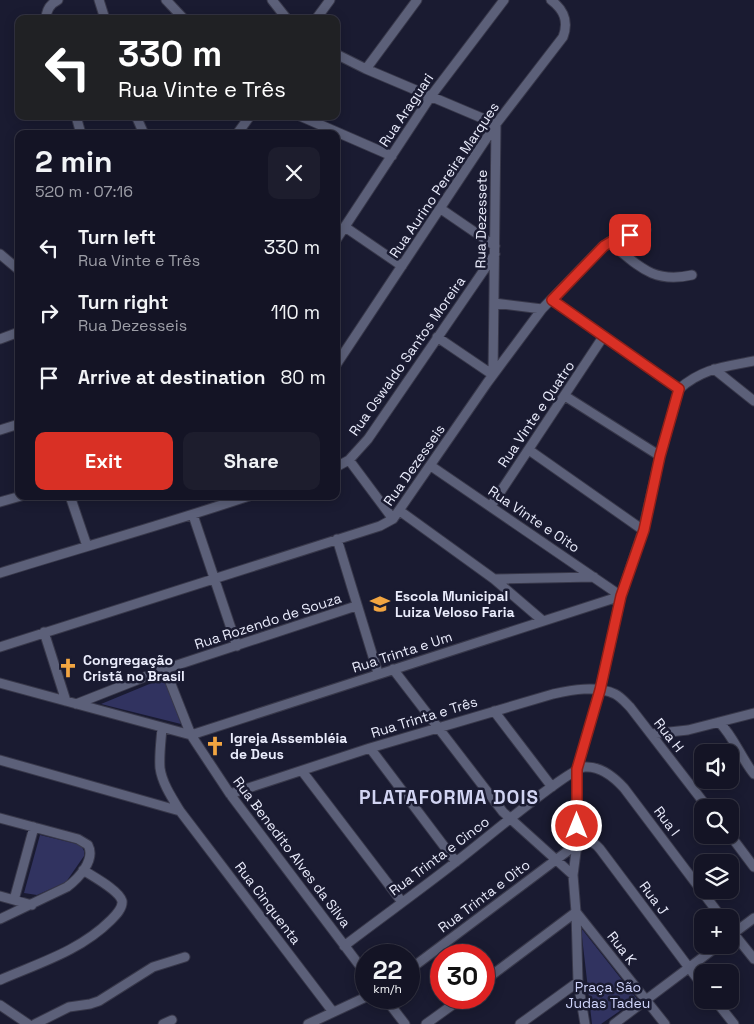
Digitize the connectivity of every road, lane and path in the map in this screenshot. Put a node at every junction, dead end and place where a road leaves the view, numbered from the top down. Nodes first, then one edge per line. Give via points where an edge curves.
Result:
1 (58, 0) edge
2 (99, 0) edge
3 (166, 0) edge
4 (272, 0) edge
5 (330, 0) edge
6 (417, 0) edge
7 (504, 0) edge
8 (551, 0) edge
9 (46, 15) edge
10 (104, 15) edge
11 (180, 15) edge
12 (284, 15) edge
13 (319, 15) edge
14 (340, 56) edge
15 (366, 69) junction
16 (431, 96) junction
17 (308, 120) edge
18 (496, 124) junction
19 (330, 130) edge
20 (340, 135) edge
21 (392, 156) junction
22 (441, 209) junction
23 (345, 227) junction
24 (646, 230) dead end
25 (340, 234) edge
26 (609, 242) junction
27 (495, 250) junction
28 (0, 254) edge
29 (402, 266) junction
30 (15, 267) edge
31 (692, 275) dead end
32 (552, 300) junction
33 (494, 303) junction
34 (542, 309) junction
35 (15, 333) edge
36 (437, 337) junction
37 (603, 338) junction
38 (0, 339) edge
39 (340, 359) edge
40 (754, 361) edge
41 (714, 369) junction
42 (493, 375) junction
43 (679, 389) junction
44 (565, 396) junction
45 (754, 401) edge
46 (15, 425) edge
47 (0, 430) edge
48 (529, 450) junction
49 (660, 456) junction
50 (349, 460) junction
51 (340, 465) edge
52 (431, 466) junction
53 (15, 498) edge
54 (71, 500) edge
55 (237, 500) edge
56 (0, 502) edge
57 (490, 506) junction
58 (400, 511) junction
59 (193, 515) junction
60 (393, 519) junction
61 (644, 530) junction
62 (337, 539) junction
63 (87, 546) junction
64 (0, 573) edge
65 (594, 577) junction
66 (494, 579) junction
67 (214, 580) junction
68 (621, 596) junction
69 (356, 606) junction
70 (543, 621) junction
71 (44, 632) junction
72 (237, 646) junction
73 (0, 647) edge
74 (166, 669) junction
75 (393, 669) junction
76 (378, 673) junction
77 (0, 683) edge
78 (600, 690) junction
79 (66, 701) junction
80 (76, 704) junction
81 (494, 711) junction
82 (754, 712) edge
83 (719, 722) junction
84 (438, 727) junction
85 (162, 728) junction
86 (651, 734) junction
87 (191, 735) junction
88 (370, 748) junction
89 (0, 760) edge
90 (577, 769) junction
91 (302, 771) junction
92 (754, 774) edge
93 (552, 787) junction
94 (230, 794) junction
95 (701, 799) edge
96 (180, 811) junction
97 (0, 818) edge
98 (510, 819) junction
99 (34, 827) junction
100 (577, 844) junction
101 (737, 844) edge
102 (557, 859) junction
103 (456, 862) junction
104 (754, 866) edge
105 (83, 870) junction
106 (573, 875) junction
107 (0, 896) edge
108 (14, 900) junction
109 (402, 902) junction
110 (32, 905) junction
111 (715, 909) edge
112 (576, 912) junction
113 (754, 918) edge
114 (0, 919) edge
115 (739, 928) edge
116 (739, 942) edge
117 (344, 946) junction
118 (707, 954) edge
119 (185, 957) dead end
120 (355, 960) edge
121 (754, 960) edge
122 (420, 962) edge
123 (689, 968) junction
124 (495, 973) edge
125 (694, 975) edge
126 (0, 980) edge
127 (578, 982) junction
128 (646, 1001) junction
129 (355, 1003) edge
130 (0, 1005) edge
131 (393, 1009) edge
132 (447, 1009) edge
133 (722, 1009) edge
134 (333, 1012) junction
135 (28, 1024) edge
136 (35, 1024) edge
137 (308, 1024) edge
138 (405, 1024) edge
139 (426, 1024) edge
140 (520, 1024) edge
141 (585, 1024) edge
142 (614, 1024) edge
143 (665, 1024) edge
144 (734, 1024) edge

1 - 9 street via 49,6
2 - 10 street
3 - 11 street
4 - 12 street
5 - 13 street
6 - 15 street
7 - 16 street, Rua Araguari
8 - 18 street, Rua Aurino Pereira Marques via 566,19 563,37
14 - 15 street
15 - 16 street
16 - 18 street
16 - 21 street, Rua Araguari
17 - 19 street
18 - 22 street, Rua Aurino Pereira Marques
18 - 27 street, Rua Dezessete
20 - 21 street
21 - 23 street, Rua Araguari
22 - 27 street
22 - 29 street, Rua Aurino Pereira Marques
23 - 25 street, Rua Araguari
23 - 29 street
24 - 26 street, Rua Dezesseis
26 - 31 street via 639,266 658,276 675,279
26 - 32 street, Rua Dezesseis
27 - 33 street, Rua Dezessete
27 - 36 street, Rua Oswaldo Santos Moreira
28 - 30 street
29 - 39 street, Rua Aurino Pereira Marques
32 - 34 street, Rua Dezesseis
32 - 37 street
33 - 34 street
33 - 42 street, Rua Dezessete
34 - 42 street, Rua Dezesseis
35 - 38 street
36 - 42 street
36 - 50 street, Rua Oswaldo Santos Moreira via 368,439
37 - 43 street
37 - 44 street, Rua Vinte e Quatro
40 - 41 street
41 - 43 street via 696,375
41 - 45 street
42 - 52 street, Rua Dezesseis
43 - 49 street
44 - 48 street, Rua Vinte e Quatro
44 - 49 street
46 - 47 street
48 - 57 street, Rua Vinte e Quatro
48 - 61 street
49 - 61 street
50 - 51 street, Rua Oswaldo Santos Moreira
50 - 60 street
52 - 57 street, Rua Vinte e Oito
52 - 58 street, Rua Dezesseis
53 - 56 street
54 - 63 street
55 - 59 street
57 - 65 street, Rua Vinte e Oito
58 - 60 street, Rua Dezesseis
58 - 66 street
59 - 63 street
59 - 67 street
60 - 62 street, Rua Dezesseis
61 - 68 street
62 - 67 street, Rua Dezesseis
62 - 69 street
63 - 64 street
65 - 66 street
65 - 68 street, Rua Vinte e Oito
66 - 70 street
67 - 71 street, Rua Dezesseis
67 - 72 street
68 - 70 street, Rua Trinta e Um
68 - 78 street
69 - 72 street, Rua Rozendo de Souza
69 - 76 street
70 - 75 street, Rua Trinta e Um
71 - 73 street, Rua Dezesseis
71 - 79 street
72 - 74 street, Rua Rozendo de Souza
74 - 80 street, Rua Rozendo de Souza
74 - 87 street, Rua Benedito Alves da Silva
75 - 76 street, Rua Trinta e Um
75 - 84 street
76 - 87 street, Rua Trinta e Um
77 - 79 street
78 - 81 street, Rua Trinta e Três via 566,691
78 - 86 street, Rua H via 623,700
78 - 90 street
79 - 80 street
80 - 85 street
81 - 84 street, Rua Trinta e Três
81 - 93 street
82 - 83 street
83 - 86 street
83 - 92 street
84 - 88 street, Rua Trinta e Três
84 - 98 street
85 - 87 street
85 - 96 street, Rua Cinquenta via 162,778
86 - 95 street, Rua H
87 - 94 street, Rua Benedito Alves da Silva
88 - 91 street, Rua Trinta e Três
88 - 103 street
89 - 96 street
90 - 93 street, Rua Trinta e Cinco
90 - 100 street
90 - 111 street, Rua I via 594,768 617,780
91 - 94 street, Rua Trinta e Três
91 - 109 street
93 - 98 street, Rua Trinta e Cinco
94 - 117 street, Rua Benedito Alves da Silva
96 - 134 street, Rua Cinquenta
97 - 99 street
98 - 102 street
98 - 103 street, Rua Trinta e Cinco
99 - 105 street via 78,839 88,845 90,858
99 - 108 street
100 - 102 street, Rua Trinta e Oito
100 - 106 street
100 - 123 street, Rua J via 589,840 600,849
101 - 104 street
102 - 106 street
102 - 122 street, Rua Trinta e Oito
103 - 109 street, Rua Trinta e Cinco
105 - 110 street via 67,887
105 - 126 street via 120,898 122,902 117,914 84,943
106 - 112 street
107 - 108 street
108 - 110 street
109 - 117 street, Rua Trinta e Cinco
110 - 114 street
112 - 124 street
112 - 127 street
112 - 128 street, Rua K
113 - 115 street
116 - 121 street
117 - 120 street, Rua Benedito Alves da Silva
118 - 123 street
119 - 136 street via 153,967 99,1001 69,1007
123 - 125 street, Rua J
123 - 128 street
127 - 140 street
127 - 141 street
128 - 142 street
128 - 143 street, Rua K
129 - 134 street
130 - 135 street
131 - 138 street
132 - 139 street
133 - 144 street
134 - 137 street

